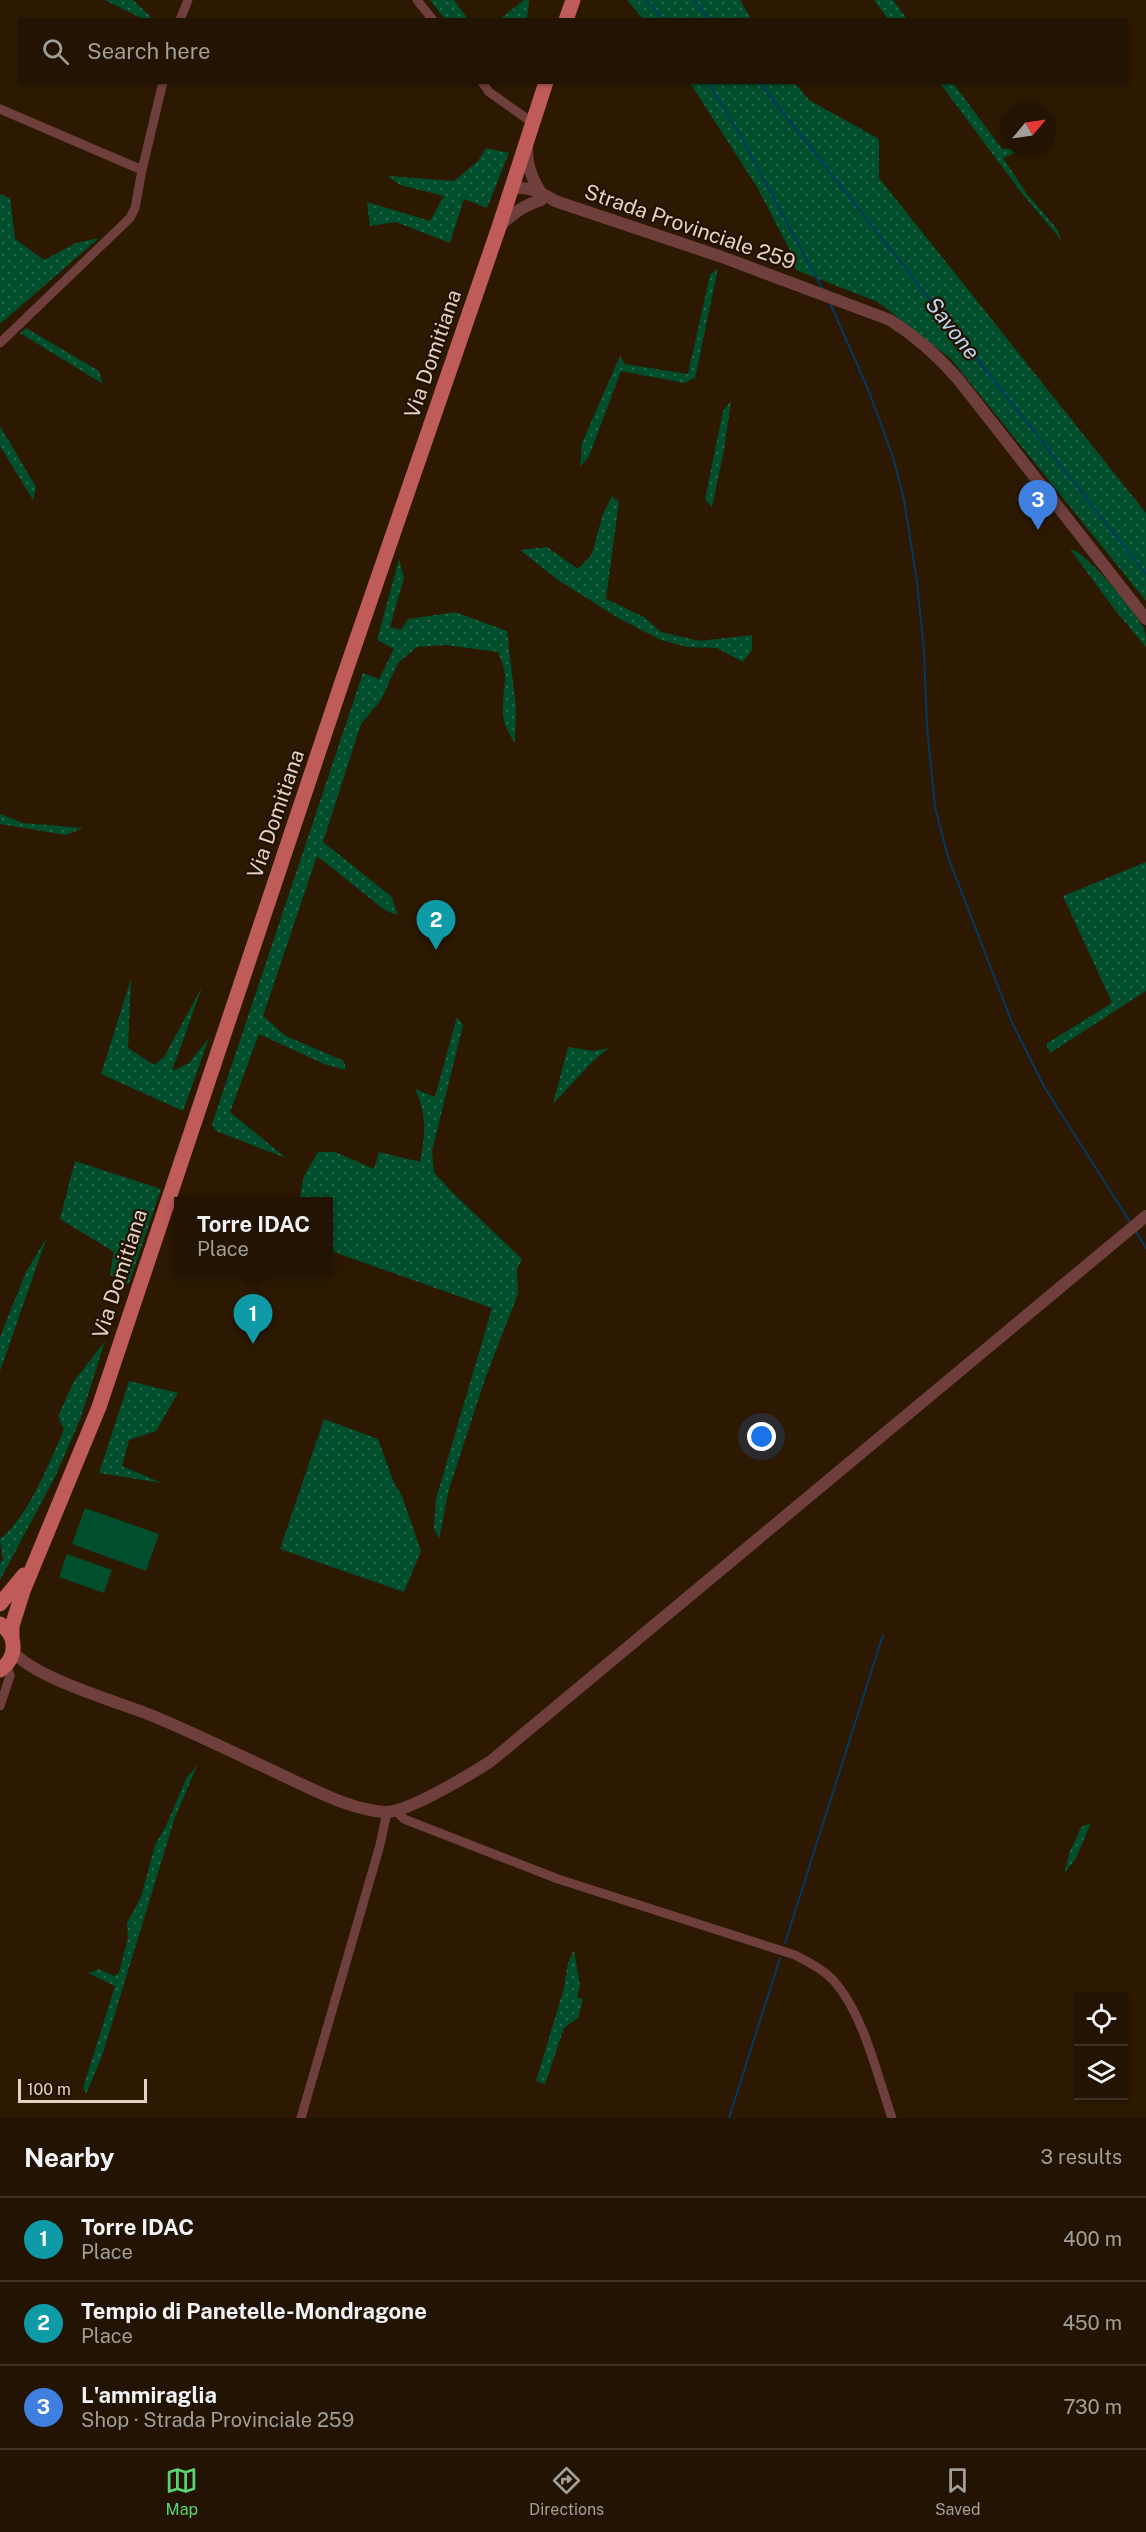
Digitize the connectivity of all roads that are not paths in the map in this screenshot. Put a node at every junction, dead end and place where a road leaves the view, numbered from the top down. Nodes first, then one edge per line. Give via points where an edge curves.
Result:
1 (188, 0) edge
2 (417, 0) edge
3 (573, 0) edge
4 (181, 18) edge
5 (431, 18) edge
6 (567, 18) edge
7 (163, 84) edge
8 (483, 84) edge
9 (545, 84) edge
10 (0, 109) edge
11 (533, 123) junction
12 (527, 141) junction
13 (142, 170) junction
14 (511, 188) junction
15 (541, 196) junction
16 (499, 227) junction
17 (0, 344) edge
18 (1146, 619) edge
19 (1143, 1218) edge
20 (37, 1555) junction
21 (0, 1604) edge
22 (0, 1624) edge
23 (8, 1656) edge
24 (0, 1706) edge
25 (391, 1812) junction
26 (301, 2118) edge
27 (892, 2118) edge

1 - 4 street
2 - 5 street
3 - 6 main road
7 - 13 street
8 - 11 street
9 - 11 main road, Via Domitiana
10 - 13 street
11 - 12 main road, Via Domitiana
12 - 14 main road, Via Domitiana
12 - 15 street via 527,161
13 - 17 street via 130,218
14 - 15 street, Strada Provinciale 259 via 525,187
14 - 16 main road, Via Domitiana
15 - 16 street via 511,214
15 - 18 street, Strada Provinciale 259 via 722,257 890,320 932,350 958,379
16 - 20 main road, Via Domitiana via 99,1407
19 - 25 street via 491,1761
20 - 21 main road, Via Domitiana
20 - 23 main road, Via Domitiana via 16,1612
22 - 23 main road via 9,1632
23 - 24 street via 10,1676
23 - 25 street via 322,1794 358,1807
25 - 26 street
25 - 27 street via 558,1879 795,1955 817,1967 848,1999

